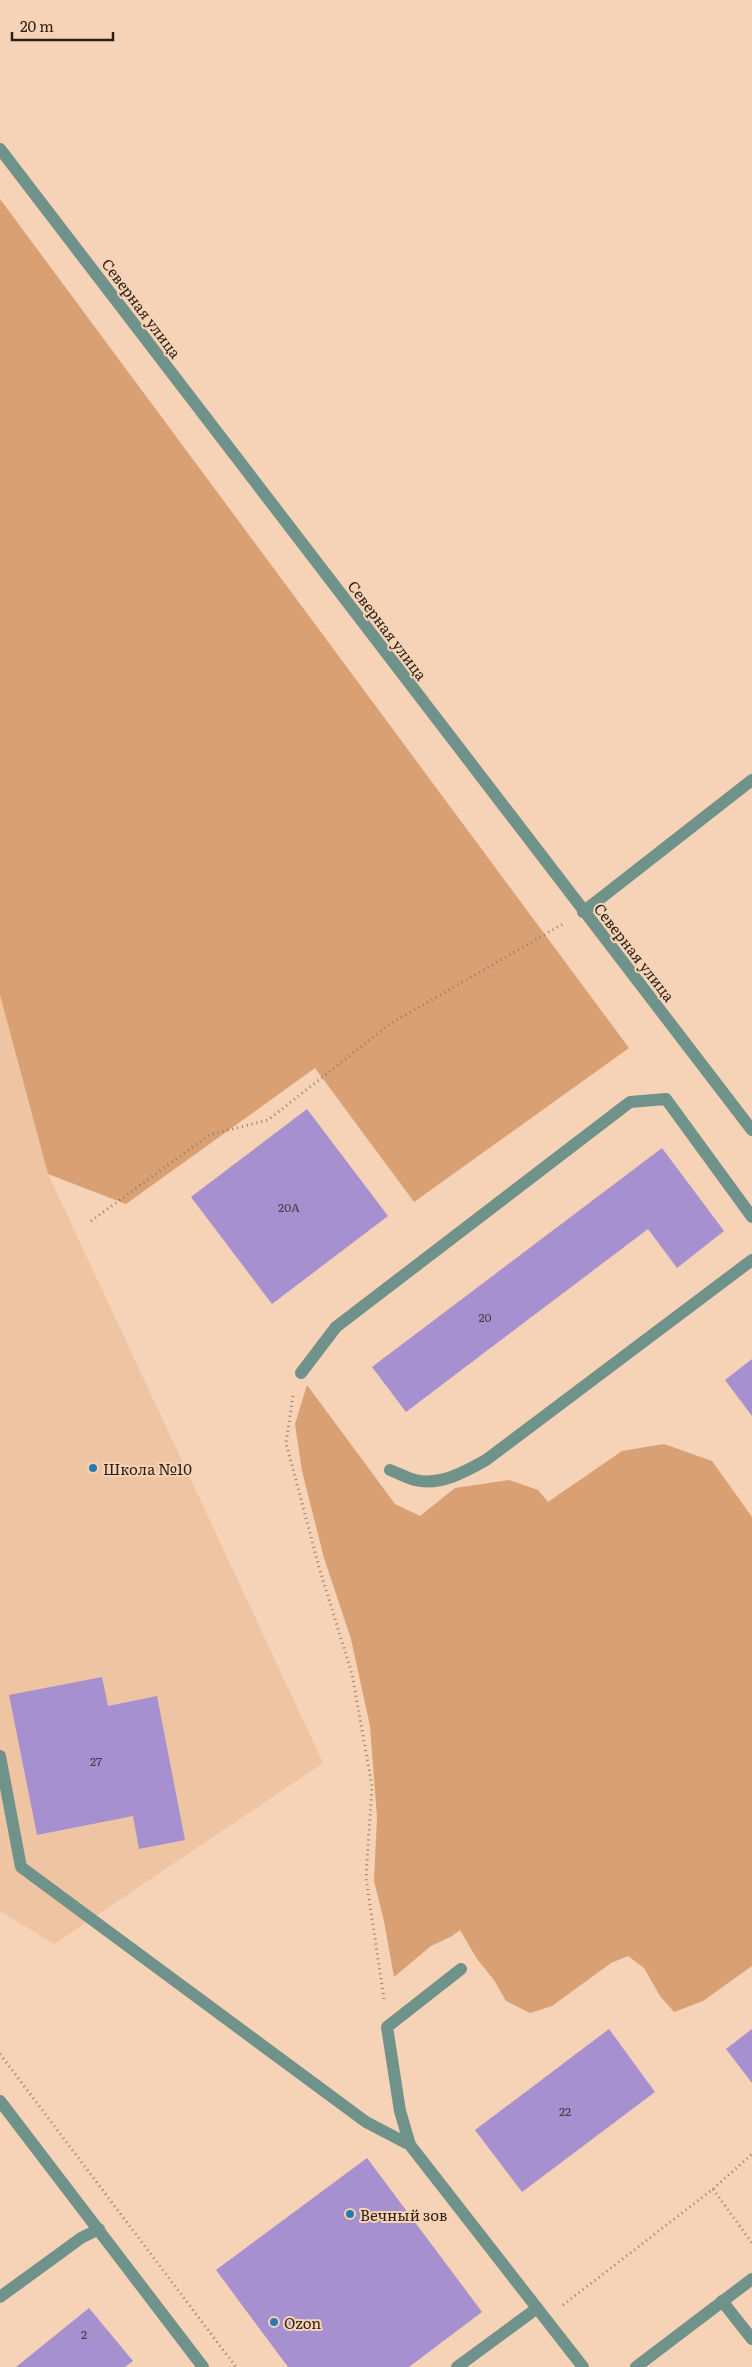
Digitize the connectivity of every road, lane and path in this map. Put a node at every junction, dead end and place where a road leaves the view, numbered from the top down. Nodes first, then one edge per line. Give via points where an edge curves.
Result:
1 (0, 149) edge
2 (752, 780) edge
3 (584, 912) junction
4 (752, 1130) edge
5 (752, 1218) edge
6 (91, 1221) dead end
7 (752, 1260) edge
8 (301, 1373) joint
9 (390, 1470) dead end
10 (0, 1756) edge
11 (461, 1969) dead end
12 (386, 2027) junction
13 (0, 2054) edge
14 (0, 2101) edge
15 (410, 2145) junction
16 (752, 2154) edge
17 (713, 2190) junction
18 (99, 2229) junction
19 (752, 2243) edge
20 (752, 2279) edge
21 (0, 2297) edge
22 (722, 2301) junction
23 (536, 2309) junction
24 (546, 2319) junction
25 (752, 2339) edge
26 (203, 2367) edge
27 (236, 2367) edge
28 (457, 2367) edge
29 (583, 2367) edge
30 (636, 2367) edge

1 - 3 street, Северная улица
2 - 3 street
3 - 4 street, Северная улица
3 - 6 path via 390,1024 268,1120 208,1135
5 - 8 street via 666,1099 630,1102 336,1327
7 - 9 street via 473,1467 441,1481 416,1481
8 - 12 path via 290,1405 286,1442 352,1674 372,1786 366,1878
10 - 15 street via 21,1867 366,2122
11 - 12 street
12 - 15 street via 400,2111
13 - 27 path
14 - 18 street
15 - 23 street
16 - 17 path
17 - 19 path
17 - 24 path
18 - 21 street via 81,2238
18 - 26 street
20 - 22 street
22 - 25 street
22 - 30 street
23 - 24 street
23 - 28 street
24 - 29 street

